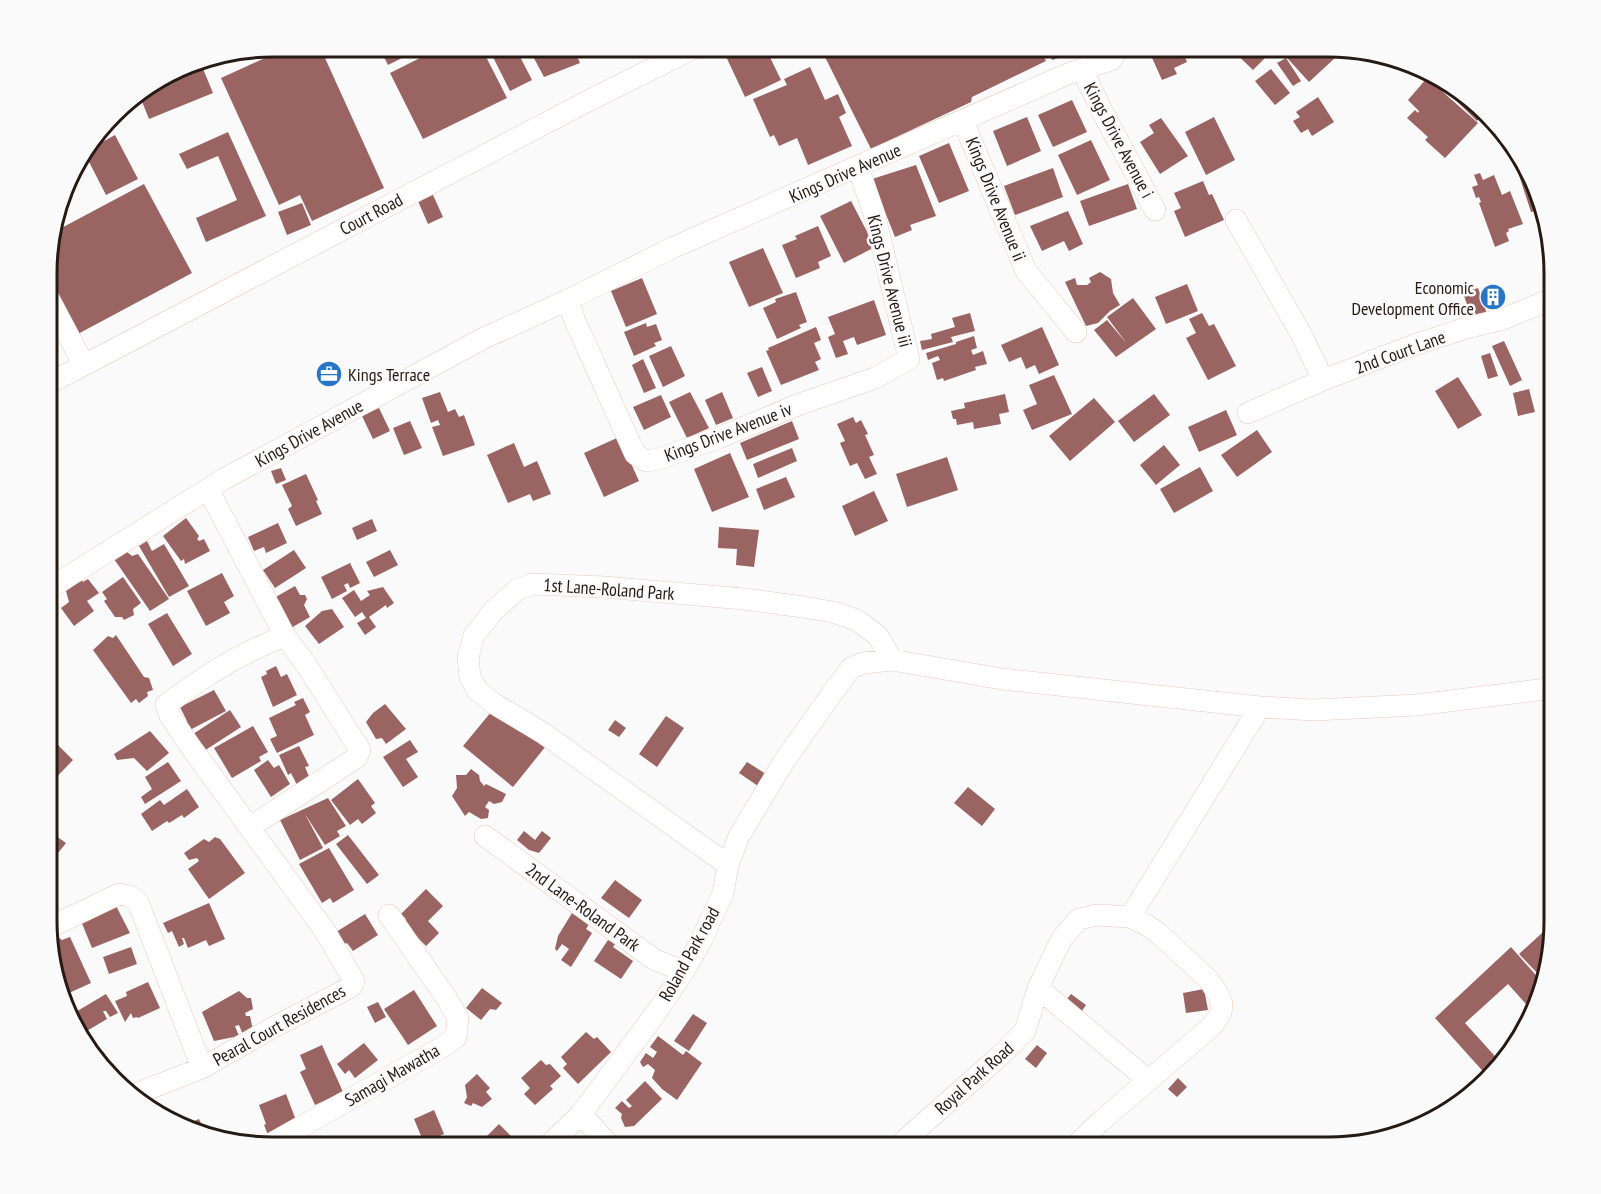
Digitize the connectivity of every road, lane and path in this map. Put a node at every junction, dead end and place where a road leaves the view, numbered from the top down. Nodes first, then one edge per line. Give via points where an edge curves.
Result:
1 (676, 57) edge
2 (1113, 57) edge
3 (1082, 69) junction
4 (963, 121) junction
5 (858, 167) junction
6 (1155, 210) dead end
7 (1236, 220) dead end
8 (568, 300) junction
9 (1544, 302) edge
10 (57, 314) edge
11 (1076, 332) dead end
12 (84, 365) junction
13 (875, 378) joint
14 (57, 379) edge
15 (1323, 380) junction
16 (1248, 413) dead end
17 (209, 491) junction
18 (57, 584) edge
19 (285, 636) junction
20 (892, 660) junction
21 (1544, 689) edge
22 (1260, 706) junction
23 (250, 827) junction
24 (486, 836) dead end
25 (728, 865) junction
26 (389, 915) dead end
27 (1130, 917) junction
28 (57, 924) edge
29 (684, 971) junction
30 (1038, 988) junction
31 (202, 1068) junction
32 (1148, 1080) junction
33 (141, 1092) edge
34 (581, 1114) junction
35 (283, 1137) edge
36 (557, 1137) edge
37 (601, 1137) edge
38 (908, 1137) edge
39 (1085, 1137) edge

1 - 12 street, Court Road
2 - 3 street, Kings Drive Avenue
3 - 4 street, Kings Drive Avenue
3 - 6 street, Kings Drive Avenue i
4 - 5 street, Kings Drive Avenue
4 - 11 street, Kings Drive Avenue ii via 1026,271
5 - 8 street, Kings Drive Avenue via 674,247
5 - 13 street, Kings Drive Avenue iii via 874,213 909,359
7 - 15 street
8 - 13 street, Kings Drive Avenue iv via 635,454 646,461
8 - 17 street, Kings Drive Avenue via 482,339 224,479
9 - 15 street, 2nd Court Lane
10 - 12 street
12 - 14 street, Court Road
15 - 16 street, 2nd Court Lane
17 - 18 street, Kings Drive Avenue
17 - 19 street
19 - 23 street via 360,750 356,758
19 - 23 street, Pearal Court Residences via 223,666 166,705 190,746
20 - 22 street, Roland Park road via 1002,680
20 - 25 street, Roland Park road via 863,663 845,676 785,760 739,836
20 - 25 street, 1st Lane-Roland Park via 878,636 857,620 803,606 744,599 532,584 518,589 484,622 474,635 468,658 470,677 477,690
21 - 22 street, Roland Park road via 1417,705 1314,710
22 - 27 street
23 - 31 street, Pearal Court Residences via 325,931 354,981 351,987
24 - 29 street, 2nd Lane-Roland Park via 655,960
25 - 29 street, Roland Park road via 723,893
26 - 35 street, Samagi Mawatha via 458,1018 456,1036
27 - 30 street, Royal Park Road via 1097,915 1079,919 1062,938
27 - 32 street, Royal Park Road via 1157,933 1209,980 1222,1005 1212,1026
28 - 31 street via 119,894 138,902
29 - 34 street, Roland Park road
30 - 32 street
30 - 38 street, Royal Park Road via 1017,1041
31 - 33 street, Pearal Court Residences
32 - 39 street, Royal Park Road
34 - 36 street, Roland Park road
34 - 37 street

